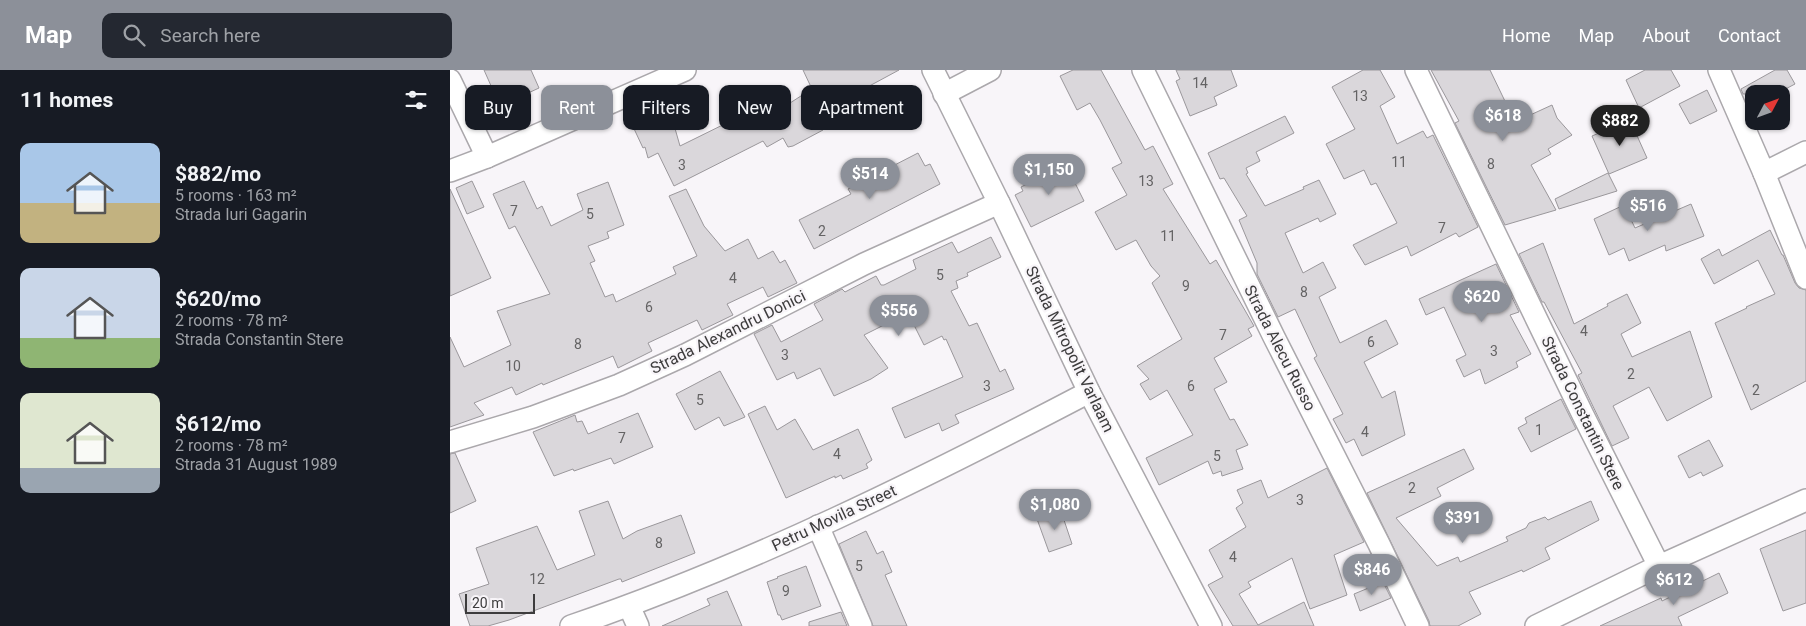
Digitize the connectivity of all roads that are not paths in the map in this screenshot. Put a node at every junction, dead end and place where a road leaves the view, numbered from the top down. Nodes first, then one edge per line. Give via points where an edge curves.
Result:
1 (685, 70) edge
2 (933, 70) edge
3 (990, 70) edge
4 (1143, 70) edge
5 (1416, 70) edge
6 (1719, 70) edge
7 (450, 80) edge
8 (944, 94) junction
9 (1806, 152) edge
10 (487, 157) junction
11 (450, 171) edge
12 (1764, 173) junction
13 (999, 204) junction
14 (1806, 278) edge
15 (1089, 392) junction
16 (450, 442) edge
17 (1806, 500) edge
18 (818, 526) junction
19 (1660, 566) junction
20 (628, 606) junction
21 (571, 626) edge
22 (638, 626) edge
23 (861, 626) edge
24 (1211, 626) edge
25 (1418, 626) edge
26 (1536, 626) edge

1 - 10 street
2 - 8 street, Strada Mitropolit Varlaam
3 - 8 street
4 - 25 street, Strada Alecu Russo
5 - 19 street, Strada Constantin Stere
6 - 12 street
7 - 10 street
8 - 13 street, Strada Mitropolit Varlaam
9 - 12 street
10 - 11 street
12 - 14 street
13 - 15 street, Strada Mitropolit Varlaam
13 - 16 street, Strada Alexandru Donici via 864,264 620,385 533,417
15 - 18 street, Petru Movila Street via 972,454
15 - 24 street, Strada Mitropolit Varlaam
17 - 19 street
18 - 20 street, Petru Movila Street
18 - 23 street
19 - 26 street
20 - 21 street, Petru Movila Street
20 - 22 street

